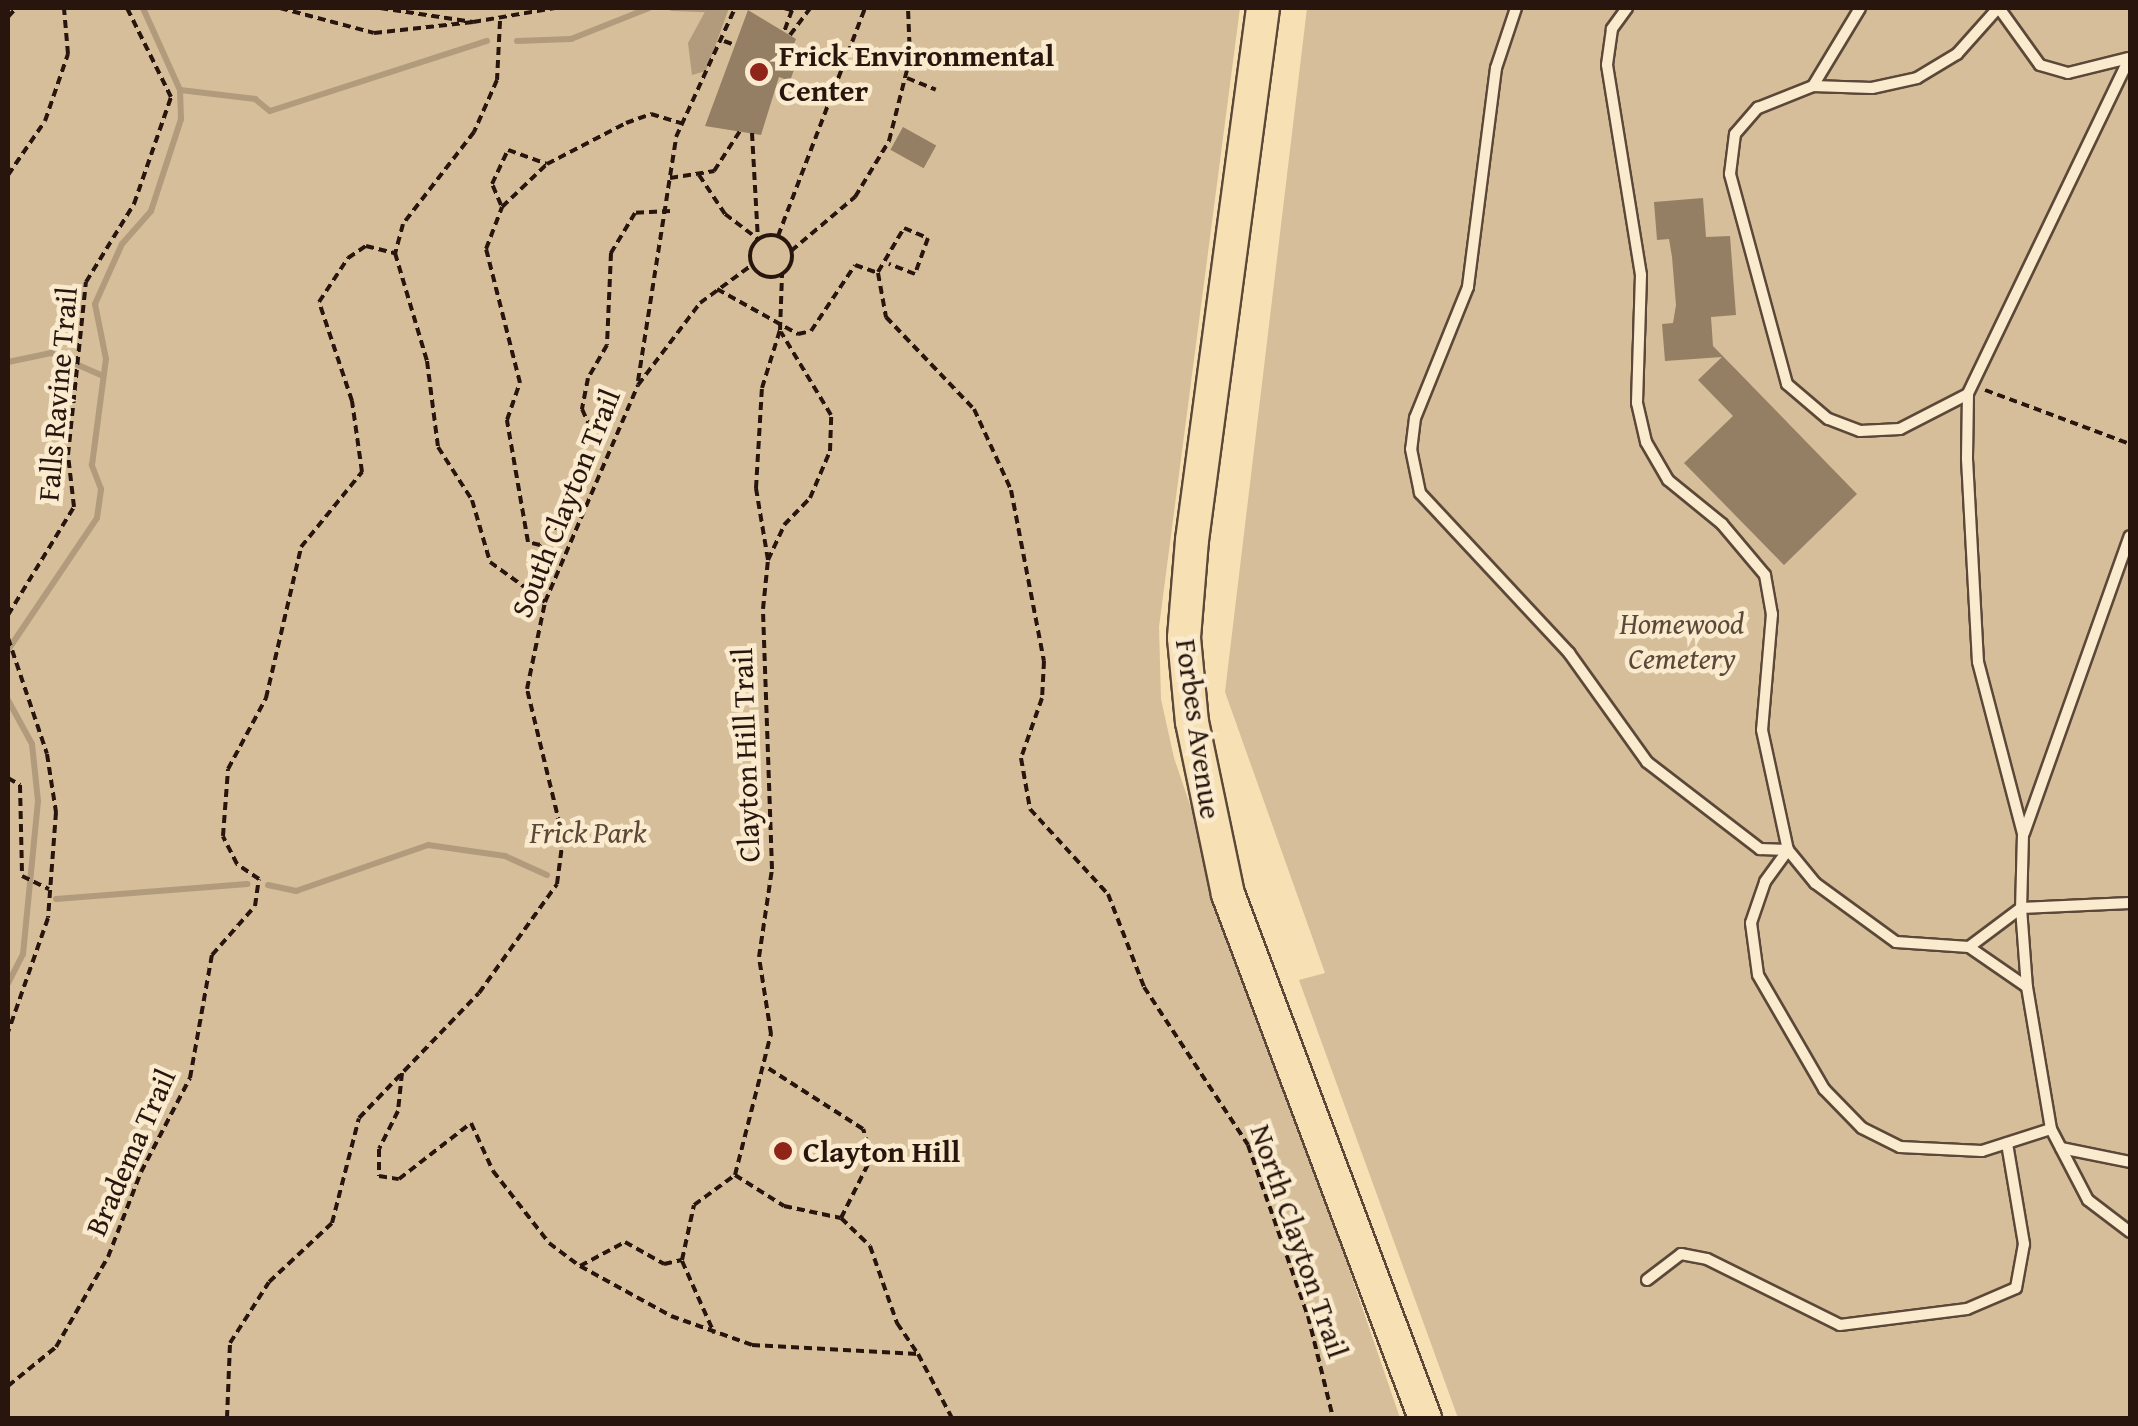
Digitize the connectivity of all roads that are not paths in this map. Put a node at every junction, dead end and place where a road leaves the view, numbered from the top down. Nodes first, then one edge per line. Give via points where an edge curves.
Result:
1 (1263, 8) edge
2 (1516, 8) edge
3 (1626, 8) edge
4 (1860, 8) edge
5 (1998, 8) edge
6 (2130, 58) edge
7 (1814, 86) junction
8 (1970, 390) junction
9 (2130, 536) edge
10 (2023, 834) junction
11 (1788, 850) junction
12 (2130, 903) edge
13 (2021, 908) junction
14 (1969, 947) junction
15 (2027, 987) junction
16 (2051, 1128) junction
17 (2006, 1143) junction
18 (2061, 1148) junction
19 (2130, 1162) edge
20 (2130, 1232) edge
21 (1647, 1280) dead end
22 (1425, 1418) edge

1 - 22 main road, Forbes Avenue via 1192,540 1184,638 1192,722 1228,894
2 - 11 lane via 1496,68 1468,287 1415,418 1411,449 1420,493 1569,652 1647,762 1760,849
3 - 11 lane via 1612,29 1608,65 1641,275 1637,403 1646,442 1668,480 1722,524 1765,575 1772,614 1764,746
4 - 7 lane
5 - 6 lane via 2040,65 2068,73
5 - 7 lane via 1957,54 1917,78 1872,88
6 - 8 lane
7 - 8 lane via 1758,108 1736,134 1730,174 1788,384 1828,418 1860,431 1900,429
8 - 10 lane via 1968,575 1978,662
9 - 10 lane
10 - 13 lane
11 - 14 lane via 1816,883 1896,942
11 - 17 lane via 1765,882 1751,923 1758,975 1824,1089 1862,1128 1900,1147 1942,1153
12 - 13 lane
13 - 14 lane
13 - 15 lane
14 - 15 lane
15 - 16 lane
16 - 17 lane
16 - 18 lane
17 - 21 lane via 2024,1244 2016,1288 1966,1309 1840,1325 1707,1259 1681,1254
18 - 19 lane
18 - 20 lane via 2088,1200

